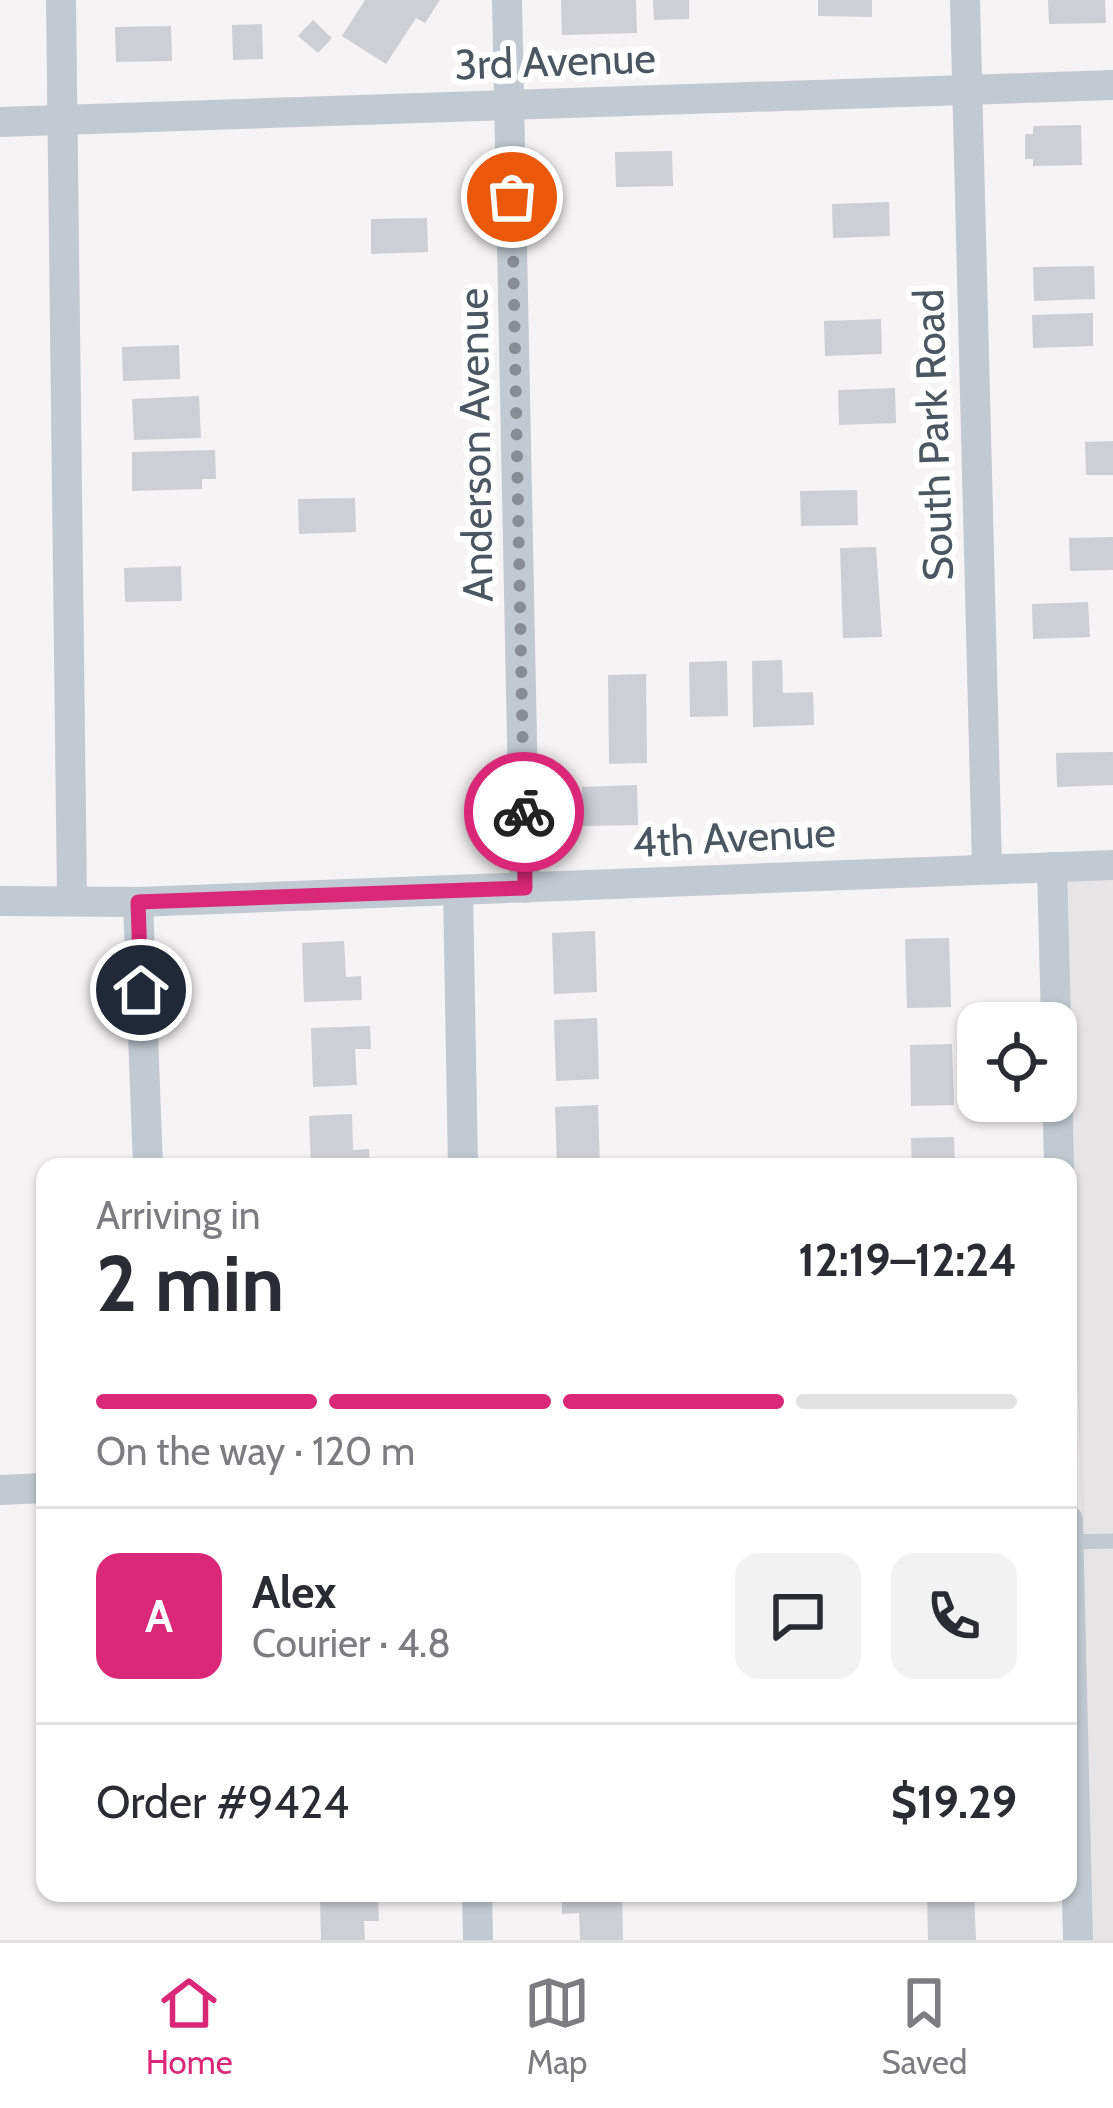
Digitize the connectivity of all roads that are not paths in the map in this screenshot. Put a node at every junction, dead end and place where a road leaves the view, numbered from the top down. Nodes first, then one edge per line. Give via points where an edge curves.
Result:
1 (61, 0) edge
2 (507, 0) edge
3 (965, 0) edge
4 (1113, 85) edge
5 (966, 88) junction
6 (511, 105) junction
7 (63, 120) junction
8 (0, 122) edge
9 (1113, 865) edge
10 (987, 867) junction
11 (1052, 867) junction
12 (525, 888) junction
13 (458, 890) junction
14 (72, 899) junction
15 (0, 902) edge
16 (138, 902) junction
17 (1055, 1002) edge
18 (1058, 1122) edge
19 (148, 1158) edge
20 (463, 1158) edge
21 (1059, 1158) edge
22 (36, 1489) edge
23 (0, 1490) edge
24 (1113, 1541) edge
25 (1077, 1542) edge
26 (1077, 1896) edge
27 (477, 1902) edge
28 (478, 1940) edge
29 (1078, 1940) edge

1 - 7 street
2 - 6 street, Anderson Avenue
3 - 5 street, South Park Road
4 - 5 street, 3rd Avenue
5 - 6 street, 3rd Avenue
5 - 10 street, South Park Road
6 - 7 street, 3rd Avenue
6 - 12 street, Anderson Avenue
7 - 8 street, 3rd Avenue
7 - 14 street
9 - 11 street, 4th Avenue
10 - 11 street, 4th Avenue
10 - 12 street, 4th Avenue
11 - 17 street
12 - 13 street, 4th Avenue
13 - 16 street, 4th Avenue
13 - 20 street
14 - 15 street, 4th Avenue
14 - 16 street, 4th Avenue
16 - 19 street
18 - 21 street
22 - 23 street
24 - 25 lane
26 - 29 street
27 - 28 street

